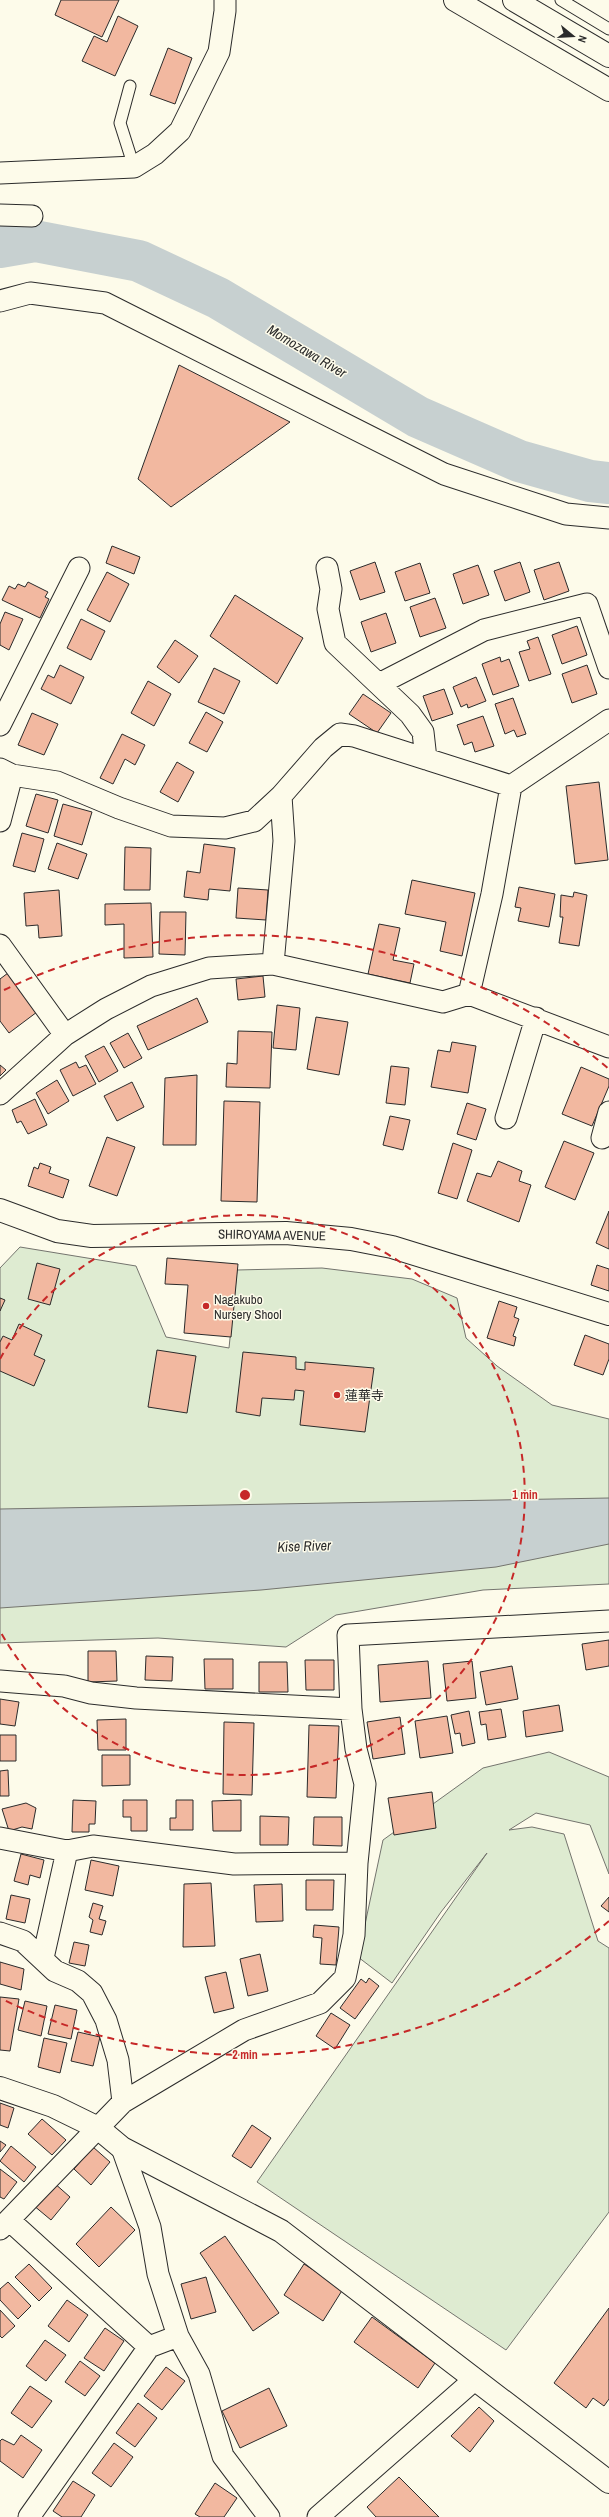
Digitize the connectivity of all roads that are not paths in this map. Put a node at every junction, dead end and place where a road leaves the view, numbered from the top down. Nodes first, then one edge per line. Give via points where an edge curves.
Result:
1 (455, 0) edge
2 (514, 0) edge
3 (561, 0) edge
4 (221, 4) edge
5 (609, 29) edge
6 (609, 56) edge
7 (130, 86) dead end
8 (609, 90) edge
9 (134, 166) junction
10 (0, 173) edge
11 (0, 215) edge
12 (32, 216) dead end
13 (0, 301) edge
14 (609, 518) edge
15 (79, 568) dead end
16 (327, 568) dead end
17 (609, 668) edge
18 (379, 684) junction
19 (609, 720) edge
20 (0, 725) edge
21 (426, 759) junction
22 (6, 772) edge
23 (511, 786) junction
24 (281, 796) junction
25 (0, 821) edge
26 (0, 945) edge
27 (273, 964) junction
28 (469, 994) junction
29 (536, 1018) junction
30 (66, 1035) junction
31 (609, 1047) edge
32 (0, 1094) edge
33 (609, 1112) edge
34 (506, 1118) dead end
35 (602, 1138) dead end
36 (0, 1210) edge
37 (609, 1314) edge
38 (609, 1621) edge
39 (0, 1681) edge
40 (351, 1709) junction
41 (0, 1838) edge
42 (67, 1851) junction
43 (357, 1863) junction
44 (0, 1932) edge
45 (43, 1958) junction
46 (0, 2088) edge
47 (123, 2102) junction
48 (98, 2128) junction
49 (122, 2148) junction
50 (5, 2224) edge
51 (178, 2336) junction
52 (149, 2347) junction
53 (474, 2380) junction
54 (609, 2482) edge
55 (28, 2517) edge
56 (269, 2517) edge
57 (318, 2517) edge

1 - 8 main road
2 - 6 main road
3 - 5 lane
4 - 9 street via 219,52 180,131 156,154
7 - 9 lane via 120,123
9 - 10 street
11 - 12 street
13 - 14 street via 30,293 105,302 444,474 566,514
15 - 20 street
16 - 18 street via 331,589 328,609 335,643
17 - 18 street via 587,604 484,630
18 - 21 street via 410,714 422,732
19 - 23 street
21 - 23 street
21 - 24 street via 340,734 323,748
22 - 24 street via 57,782 171,826 225,828 254,821
22 - 25 street
23 - 28 street via 492,894
24 - 27 street via 284,841
26 - 30 street
27 - 28 street via 443,1002
27 - 30 street via 209,968 151,986 106,1008
28 - 29 street
29 - 31 street
29 - 34 street
30 - 32 street
33 - 35 street
36 - 37 main road, SHIROYAMA AVENUE via 57,1231 92,1236 286,1233 351,1239 392,1247
38 - 40 street via 348,1636
39 - 40 street via 64,1686 91,1693 136,1698
40 - 43 street via 356,1750 365,1784
41 - 42 street
42 - 43 street via 93,1846 234,1864
42 - 45 street
43 - 47 street via 354,1935 346,1978 320,2003 244,2030
44 - 45 street via 23,1941
45 - 47 street via 56,1971 78,1981 92,1993 106,2020 118,2060
46 - 48 main road via 53,2106
47 - 48 street
48 - 49 main road
48 - 50 street
49 - 51 street via 150,2227 158,2274
49 - 53 main road via 281,2231
50 - 52 street
51 - 52 street
51 - 56 street via 199,2374 223,2456
52 - 55 street
53 - 54 main road
53 - 57 street

